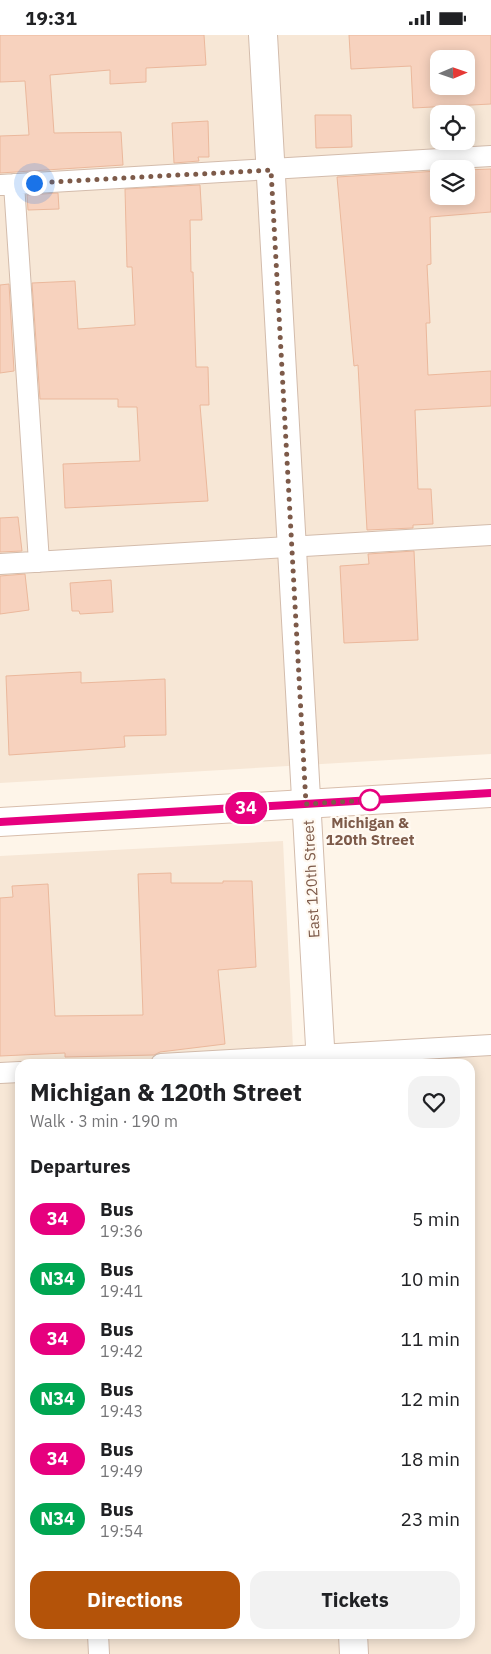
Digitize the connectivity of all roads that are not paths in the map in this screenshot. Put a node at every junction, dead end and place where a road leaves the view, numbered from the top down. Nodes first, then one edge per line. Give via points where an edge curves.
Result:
1 (263, 35) edge
2 (491, 156) edge
3 (271, 170) junction
4 (7, 185) edge
5 (491, 535) edge
6 (292, 547) junction
7 (38, 562) junction
8 (0, 564) edge
9 (491, 793) edge
10 (306, 804) junction
11 (0, 822) edge
12 (491, 1045) edge
13 (321, 1059) edge
14 (15, 1072) edge
15 (0, 1073) edge
16 (98, 1639) edge
17 (353, 1639) edge
18 (99, 1654) edge
19 (354, 1654) edge

1 - 3 street, East 120th Street
2 - 3 lane
3 - 4 lane
3 - 6 street, East 120th Street
4 - 7 lane
5 - 6 lane
6 - 7 lane
6 - 10 street, East 120th Street
7 - 8 lane
9 - 10 street
10 - 11 street
10 - 13 street, East 120th Street
12 - 13 lane
14 - 15 lane
16 - 18 lane
17 - 19 street

